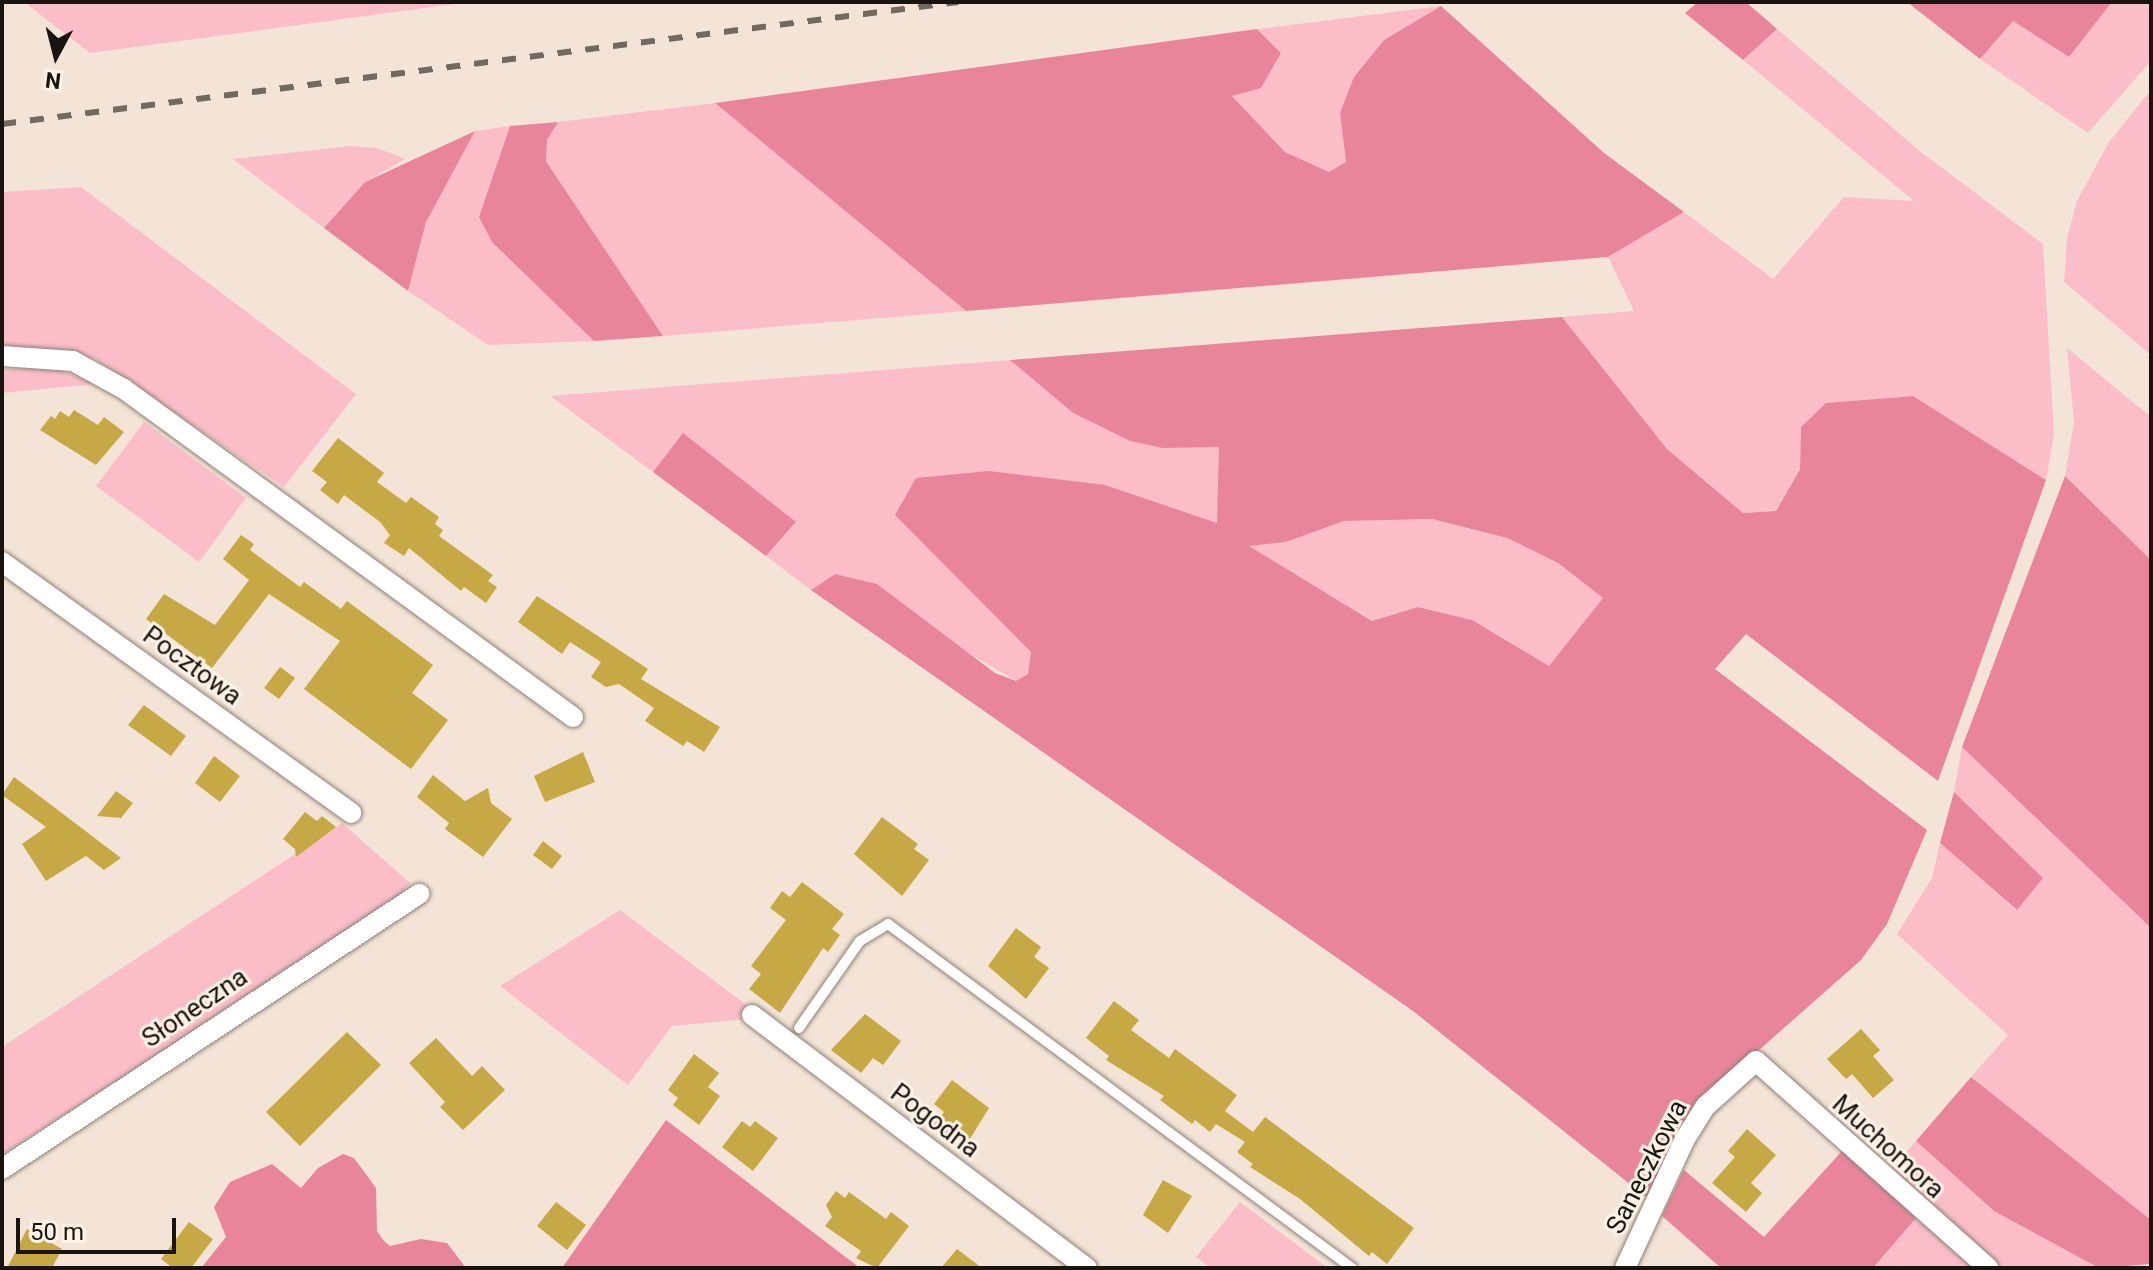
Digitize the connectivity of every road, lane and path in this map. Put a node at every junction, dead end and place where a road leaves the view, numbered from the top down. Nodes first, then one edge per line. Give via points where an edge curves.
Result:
1 (2, 356) edge
2 (2, 562) edge
3 (573, 717) dead end
4 (351, 813) dead end
5 (419, 894) dead end
6 (752, 1015) dead end
7 (799, 1028) dead end
8 (1756, 1061) joint
9 (2, 1169) edge
10 (1087, 1268) edge
11 (1352, 1268) edge
12 (1625, 1268) edge
13 (1988, 1268) edge

1 - 3 street via 73,361 124,389
2 - 4 street, Pocztowa
5 - 9 street, Słoneczna
6 - 10 street, Pogodna
7 - 11 lane via 860,941 888,924
8 - 12 street, Saneczkowa via 1706,1106 1692,1128
8 - 13 street, Muchomora

